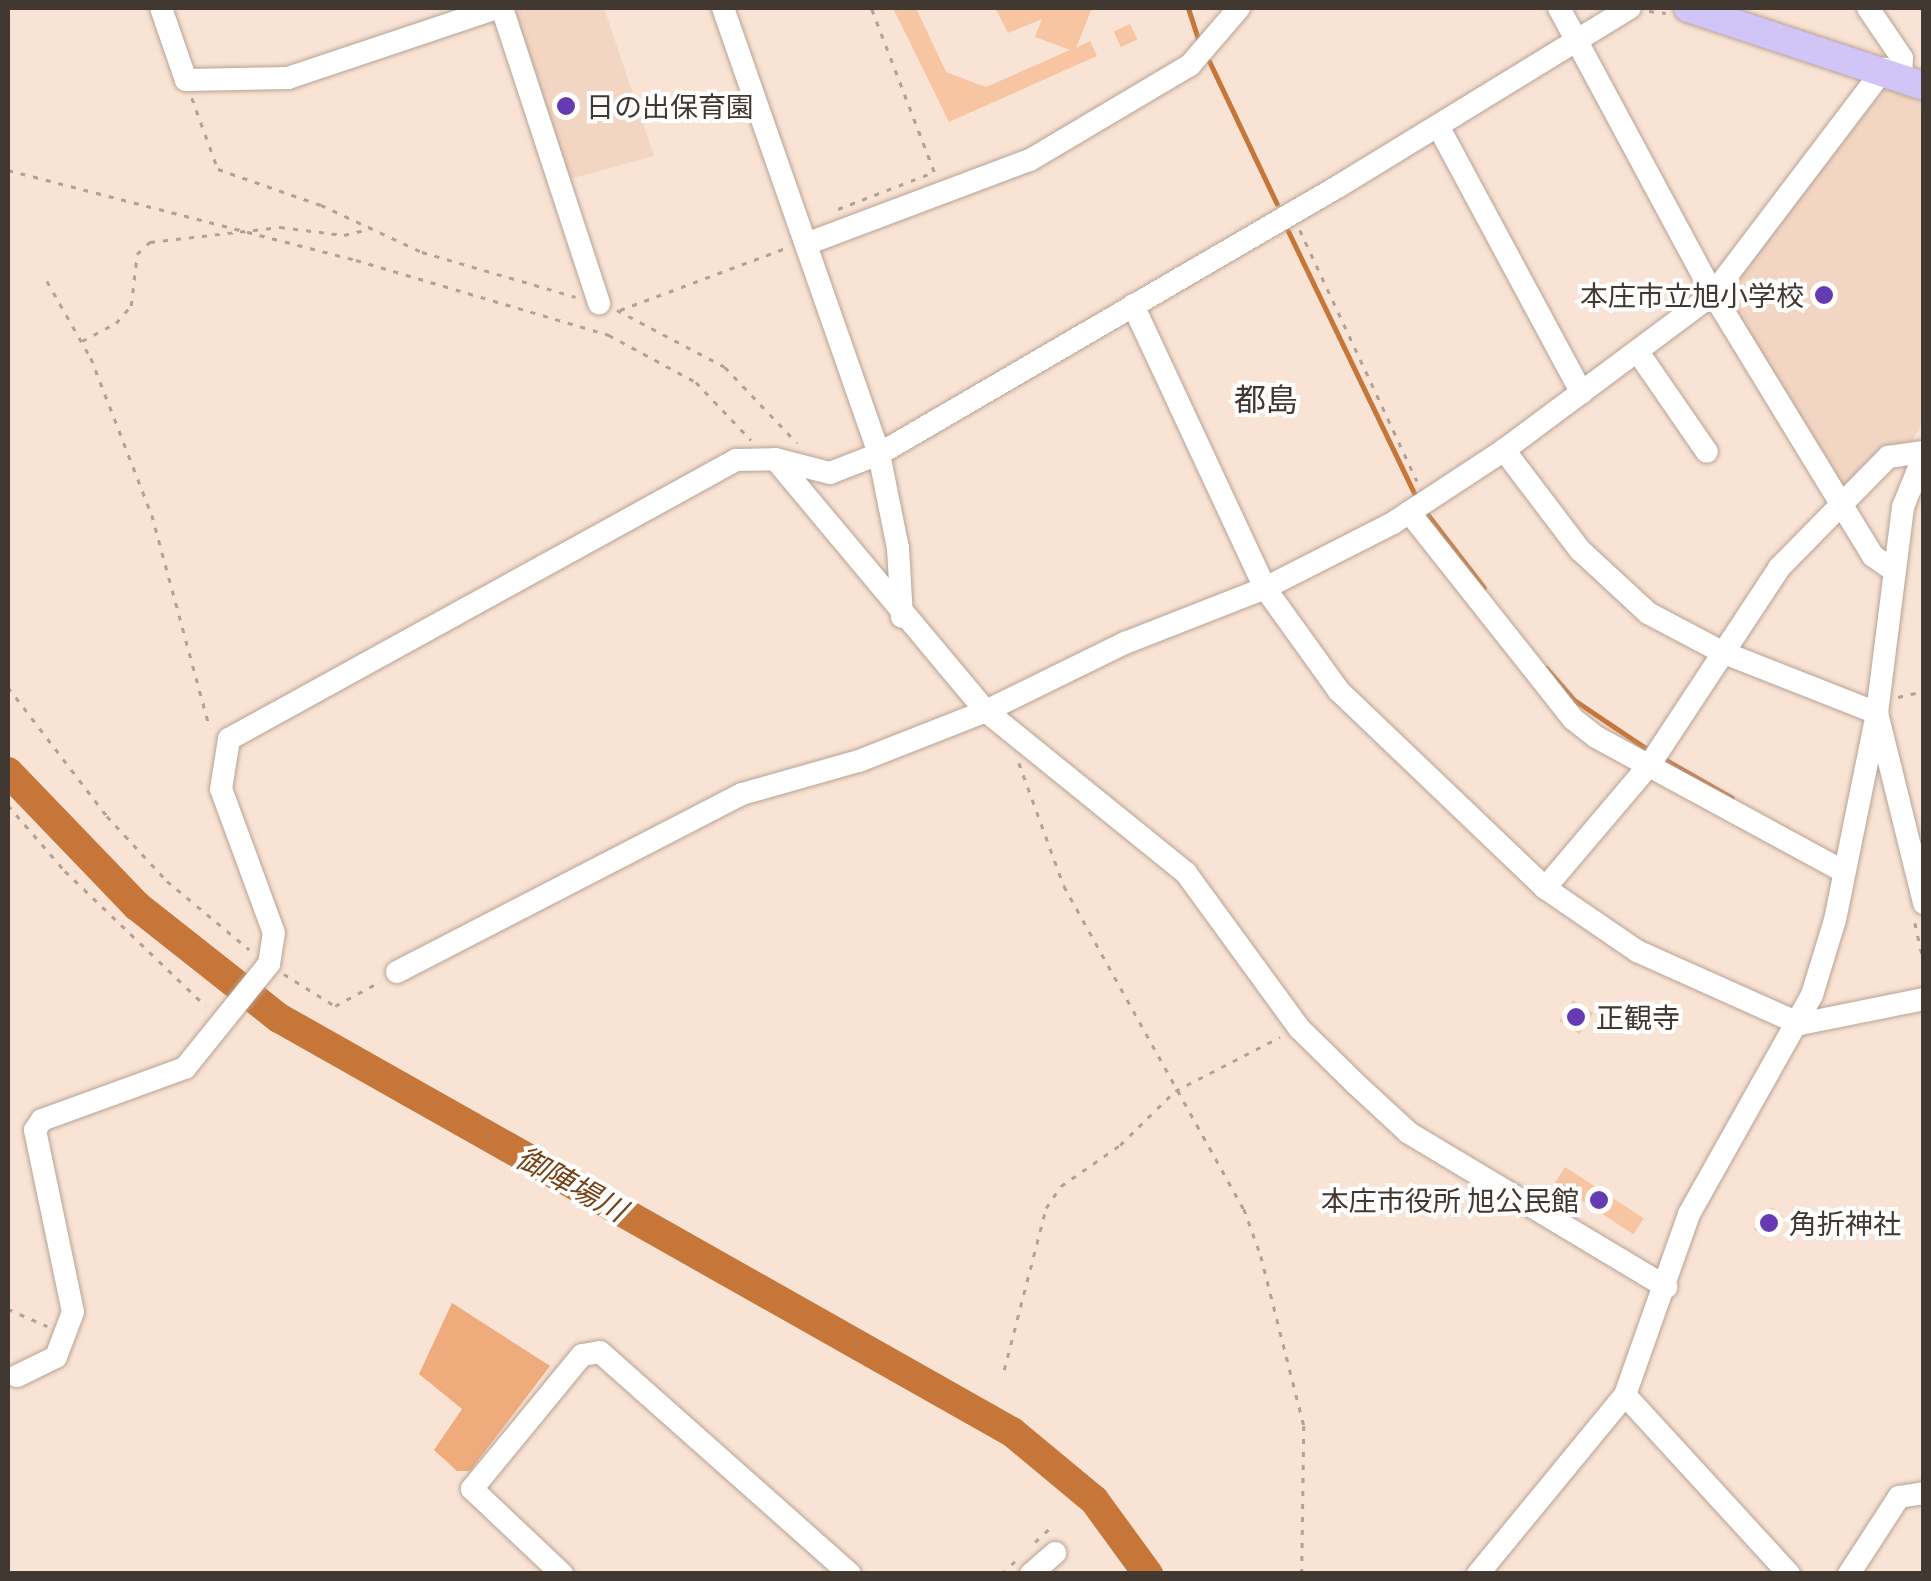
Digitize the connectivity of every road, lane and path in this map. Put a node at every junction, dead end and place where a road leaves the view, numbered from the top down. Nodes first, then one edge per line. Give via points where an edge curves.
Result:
1 (161, 8) edge
2 (499, 8) edge
3 (723, 8) edge
4 (872, 8) edge
5 (1239, 8) edge
6 (1559, 8) edge
7 (1630, 8) edge
8 (1688, 8) edge
9 (1868, 8) edge
10 (1578, 43) junction
11 (1903, 77) edge
12 (186, 80) junction
13 (1438, 126) junction
14 (8, 170) edge
15 (833, 211) dead end
16 (1292, 213) junction
17 (370, 228) junction
18 (257, 233) junction
19 (806, 244) junction
20 (47, 281) dead end
21 (1713, 294) junction
22 (1132, 305) junction
23 (609, 307) junction
24 (82, 341) junction
25 (1638, 352) junction
26 (1582, 393) junction
27 (806, 447) dead end
28 (1504, 450) junction
29 (1707, 452) dead end
30 (878, 454) junction
31 (1924, 454) edge
32 (764, 458) junction
33 (1840, 503) junction
34 (1418, 506) junction
35 (1893, 570) junction
36 (1265, 588) junction
37 (902, 616) junction
38 (1722, 652) junction
39 (8, 687) edge
40 (986, 711) junction
41 (1877, 714) junction
42 (1006, 728) junction
43 (1650, 764) junction
44 (221, 767) junction
45 (8, 805) edge
46 (1843, 871) junction
47 (1545, 888) junction
48 (1924, 903) edge
49 (265, 969) junction
50 (397, 972) joint
51 (1924, 999) edge
52 (1800, 1024) junction
53 (222, 1027) junction
54 (1300, 1028) junction
55 (1175, 1091) junction
56 (1666, 1287) junction
57 (8, 1308) edge
58 (67, 1335) junction
59 (1004, 1370) dead end
60 (17, 1376) dead end
61 (1625, 1395) junction
62 (1924, 1493) edge
63 (1056, 1552) dead end
64 (562, 1574) edge
65 (850, 1574) edge
66 (1031, 1574) edge
67 (1302, 1574) edge
68 (1478, 1574) edge
69 (1790, 1574) edge
70 (1849, 1574) edge

1 - 12 street
2 - 12 street via 288,78
2 - 23 street
3 - 19 street
4 - 15 path via 934,172
5 - 19 street via 1190,65 1030,160
6 - 10 street
7 - 10 street
8 - 11 main road
9 - 11 street via 1902,58
10 - 13 street
10 - 21 street
11 - 21 street
12 - 17 path via 218,169
13 - 16 street
13 - 26 street
14 - 18 path
16 - 22 street
16 - 34 path
17 - 18 path via 344,235 280,226
17 - 23 path via 422,252
18 - 24 path via 150,242 136,254 130,306 116,323
18 - 32 path via 645,351 718,401
19 - 23 path
19 - 30 street
20 - 24 path
21 - 25 street
21 - 33 street
22 - 30 street
22 - 36 street
23 - 27 path via 725,367
24 - 44 path via 152,515
25 - 26 street
25 - 29 street
26 - 28 street
28 - 34 street
28 - 38 street via 1608,580 1677,632
30 - 32 street via 830,473
30 - 37 street via 898,548
31 - 33 street via 1888,456
31 - 35 street via 1903,508
32 - 37 street
32 - 44 street via 736,460 260,718 229,740
33 - 35 street via 1873,556
33 - 38 street via 1779,568
34 - 36 street
34 - 43 street via 1562,706 1596,737
35 - 41 street
36 - 40 street via 1125,643
36 - 47 street via 1340,691
37 - 40 street
38 - 41 street
38 - 43 street
39 - 49 path via 106,816
40 - 42 street
40 - 50 street via 859,761 742,794
41 - 46 street
41 - 48 street
42 - 54 street via 1186,873
42 - 55 path via 1064,886
43 - 46 street
43 - 47 street
44 - 49 street via 221,789 274,933
45 - 53 path via 65,871 190,986
46 - 52 street via 1836,920
47 - 52 street via 1636,951
49 - 50 path via 336,1006
49 - 53 street
51 - 52 street
52 - 56 street via 1721,1147 1689,1214
53 - 58 street via 185,1068 161,1082 42,1120 36,1130 69,1283
54 - 55 path
54 - 56 street via 1409,1133
55 - 59 path via 1120,1145 1060,1186 1046,1208
55 - 67 path via 1244,1209 1288,1342 1304,1426
56 - 61 street
57 - 58 path
58 - 60 street via 56,1357
61 - 68 street
61 - 69 street
62 - 70 street via 1899,1498
63 - 66 street
64 - 65 street via 472,1489 582,1355 600,1352

